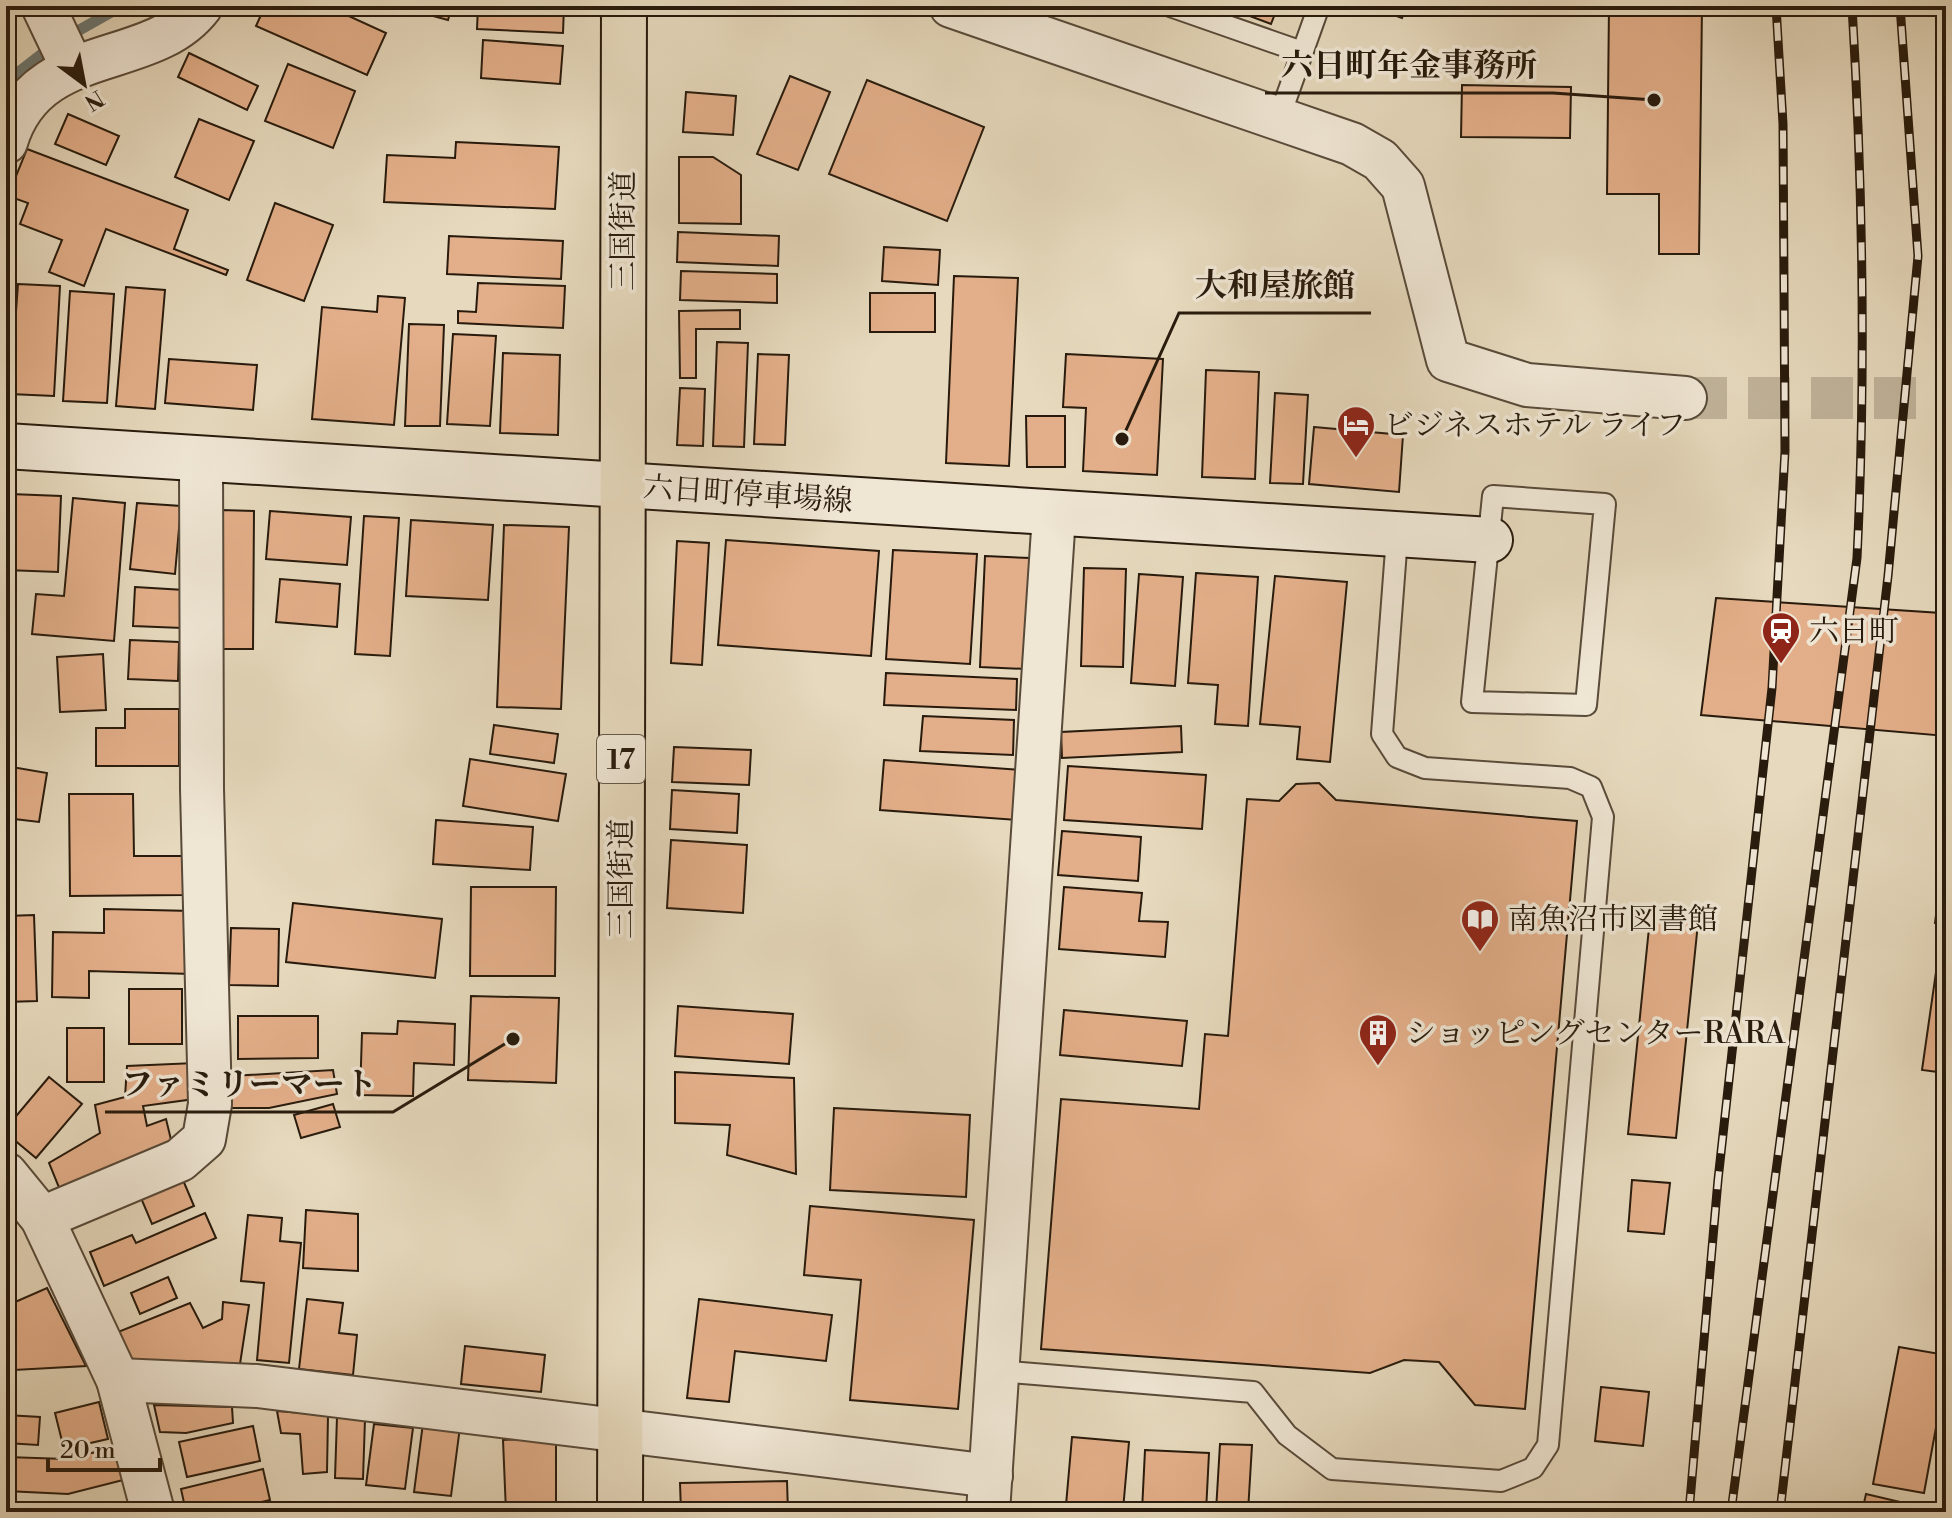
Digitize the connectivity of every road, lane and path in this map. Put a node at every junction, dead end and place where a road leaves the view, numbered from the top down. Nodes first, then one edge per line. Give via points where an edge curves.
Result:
1 (201, 6) edge
2 (624, 6) edge
3 (951, 6) edge
4 (1170, 6) edge
5 (1319, 6) edge
6 (46, 12) edge
7 (1027, 19) edge
8 (1302, 52) junction
9 (71, 65) junction
10 (1279, 118) junction
11 (6, 142) edge
12 (1685, 398) tunnel mouth
13 (6, 446) edge
14 (201, 459) junction
15 (621, 485) junction
16 (1054, 515) junction
17 (1397, 537) junction
18 (1490, 540) junction
19 (6, 1174) edge
20 (42, 1218) junction
21 (998, 1371) junction
22 (118, 1380) junction
23 (621, 1428) junction
24 (989, 1494) edge
25 (153, 1512) edge
26 (620, 1512) edge

1 - 9 street via 192,18 145,44
2 - 15 highway, 三国街道 / 17
3 - 7 street
4 - 8 lane
5 - 8 lane
6 - 9 street
7 - 10 street
8 - 10 lane
9 - 11 street via 29,99
10 - 12 street via 1352,144 1380,160 1403,186 1448,360 1527,385
13 - 14 main road, 六日町停車場線
14 - 15 main road, 六日町停車場線
14 - 20 street via 210,1104 204,1139 180,1160
15 - 16 main road, 六日町停車場線
15 - 23 highway, 三国街道 / 17
16 - 17 main road, 六日町停車場線
16 - 21 street
17 - 18 main road, 六日町停車場線
17 - 21 lane via 1382,734 1397,757 1425,768 1570,778 1591,787 1603,817 1548,1445 1533,1468 1501,1481 1332,1469 1287,1435 1253,1392
18 - 18 lane via 1493,496 1605,504 1586,705 1472,702
19 - 20 street
20 - 22 street
21 - 24 street
22 - 23 street via 257,1386
22 - 25 street
23 - 24 street
23 - 26 highway, 三国街道 / 17

